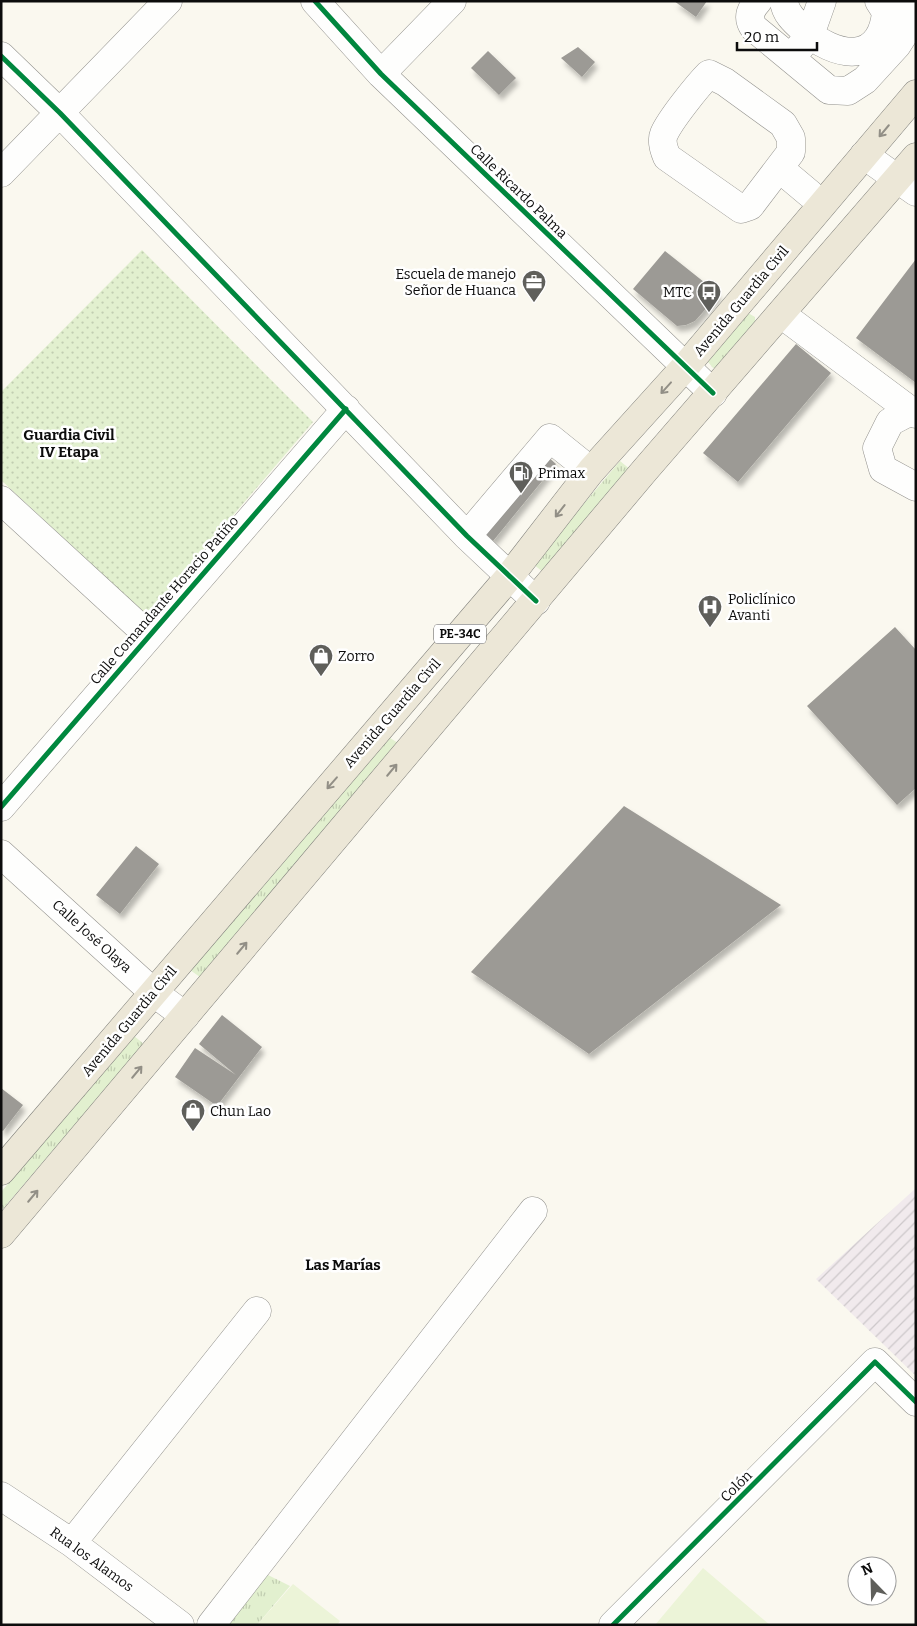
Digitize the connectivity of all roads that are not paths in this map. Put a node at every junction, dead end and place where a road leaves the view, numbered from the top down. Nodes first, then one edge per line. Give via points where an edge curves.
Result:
1 (168, 1) edge
2 (315, 1) edge
3 (452, 1) edge
4 (758, 1) edge
5 (784, 1) edge
6 (822, 1) edge
7 (879, 1) edge
8 (910, 18) edge
9 (810, 35) junction
10 (1, 56) edge
11 (791, 58) junction
12 (381, 74) junction
13 (916, 94) edge
14 (60, 113) junction
15 (864, 155) junction
16 (916, 157) edge
17 (779, 168) junction
18 (1, 173) edge
19 (907, 186) edge
20 (810, 194) dead end
21 (781, 314) junction
22 (685, 367) junction
23 (712, 393) junction
24 (346, 409) junction
25 (913, 413) edge
26 (591, 471) junction
27 (916, 487) edge
28 (1, 500) edge
29 (467, 536) junction
30 (509, 577) junction
31 (536, 601) junction
32 (148, 635) junction
33 (1, 807) edge
34 (1, 854) edge
35 (153, 992) junction
36 (185, 1016) junction
37 (1, 1171) edge
38 (533, 1211) dead end
39 (1, 1234) edge
40 (257, 1311) dead end
41 (916, 1402) edge
42 (1, 1496) edge
43 (72, 1543) junction
44 (180, 1625) edge
45 (211, 1625) edge
46 (613, 1625) edge

1 - 14 street
2 - 12 street, Calle Ricardo Palma
3 - 12 street
4 - 11 street via 750,12 750,22
5 - 9 street via 784,8
6 - 9 street
7 - 9 street via 886,12 885,23 868,49 855,53 829,48
8 - 11 street via 897,45 865,80 848,91 829,90
9 - 11 street
10 - 14 street
12 - 22 street, Calle Ricardo Palma
13 -> 15 main road, Avenida Guardia Civil / PE-34C
14 - 18 street
14 - 24 street
15 - 19 street
15 - 22 main road, Avenida Guardia Civil / PE-34C
16 - 19 main road, PE-34C
17 - 17 street via 791,152 791,138 783,124 709,74 664,134 666,157 741,209 750,206
17 - 20 street
19 - 21 main road, PE-34C
21 - 23 main road, PE-34C
21 - 25 street
22 - 23 street, Calle Ricardo Palma
22 -> 26 main road, Avenida Guardia Civil / PE-34C
23 - 31 main road, PE-34C
24 - 29 street
24 - 32 street, Calle Comandante Horacio Patiño
25 - 27 street via 890,422 877,448 883,469
26 - 29 street via 550,438
26 -> 30 main road, Avenida Guardia Civil / PE-34C
28 - 32 street
29 - 30 street
30 - 31 street
30 -> 35 main road, Avenida Guardia Civil / PE-34C
36 -> 31 main road, PE-34C
32 - 33 street, Calle Comandante Horacio Patiño
34 - 35 street, Calle José Olaya
35 - 36 street, Calle José Olaya
35 - 37 main road, Avenida Guardia Civil / PE-34C
39 -> 36 main road, PE-34C
38 - 45 street
40 - 43 street
41 - 46 street, Colón via 875,1362
42 - 43 street, Rua los Alamos
43 - 44 street, Rua los Alamos

